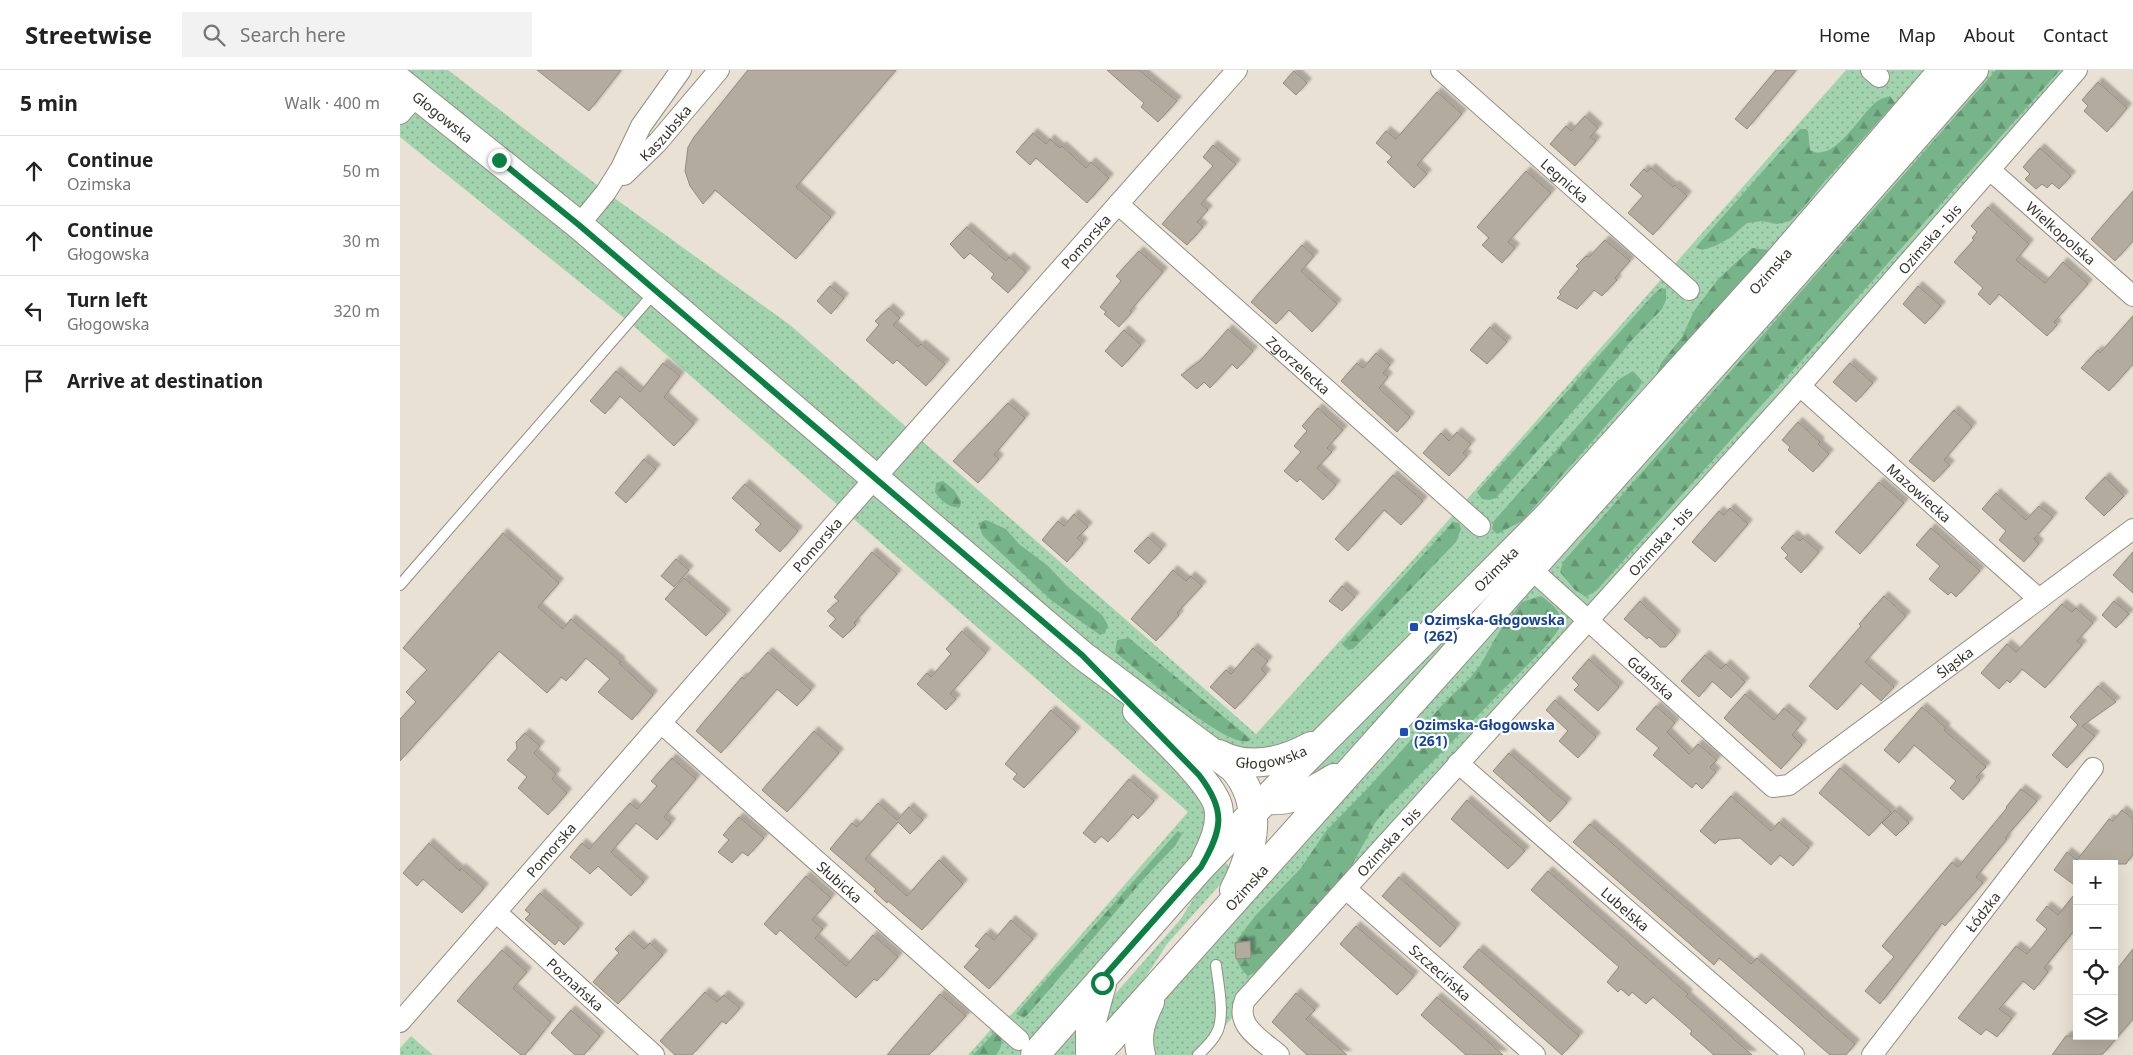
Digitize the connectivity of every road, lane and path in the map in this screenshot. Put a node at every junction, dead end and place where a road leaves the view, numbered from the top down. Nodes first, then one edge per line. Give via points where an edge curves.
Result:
1 (680, 70) edge
2 (719, 70) edge
3 (1236, 70) edge
4 (1441, 70) edge
5 (1943, 70) edge
6 (1974, 70) edge
7 (2077, 70) edge
8 (406, 97) edge
9 (1990, 170) junction
10 (1118, 204) junction
11 (593, 208) junction
12 (1689, 290) dead end
13 (656, 291) junction
14 (2133, 296) edge
15 (1800, 386) junction
16 (875, 479) junction
17 (1480, 526) dead end
18 (2133, 529) edge
19 (1531, 569) junction
20 (400, 585) edge
21 (2040, 599) junction
22 (1588, 621) junction
23 (1082, 655) junction
24 (661, 723) junction
25 (1332, 733) junction
26 (1208, 748) junction
27 (1367, 752) junction
28 (1177, 754) junction
29 (1458, 763) junction
30 (2093, 768) dead end
31 (1773, 787) joint
32 (1256, 804) junction
33 (1201, 867) junction
34 (1346, 889) junction
35 (497, 913) junction
36 (1191, 948) junction
37 (1216, 965) dead end
38 (1107, 973) junction
39 (1161, 982) junction
40 (1241, 1010) junction
41 (1221, 1013) junction
42 (400, 1022) edge
43 (1027, 1047) edge
44 (654, 1055) edge
45 (1090, 1055) edge
46 (1096, 1055) edge
47 (1141, 1055) edge
48 (1198, 1055) edge
49 (1279, 1055) edge
50 (1536, 1055) edge
51 (1794, 1055) edge
52 (1872, 1055) edge

1 - 11 street, Kaszubska via 641,126 621,168
2 - 11 street, Kaszubska via 658,142
3 - 10 street, Pomorska
4 - 12 street, Legnicka
5 - 25 main road, Ozimska via 1768,273 1550,514
6 - 19 main road, Ozimska
7 - 9 street, Ozimska - bis
8 - 11 main road, Głogowska
9 - 14 street, Wielkopolska
9 - 15 street, Ozimska - bis
10 - 16 street, Pomorska
10 - 17 street, Zgorzelecka
11 - 13 main road, Głogowska
13 - 16 main road, Głogowska
13 - 20 lane
15 - 21 street, Mazowiecka
15 - 22 street, Ozimska - bis
16 - 23 main road, Głogowska
16 - 24 street, Pomorska
18 - 21 street, Śląska
19 - 22 street, Gdańska
19 - 27 main road, Ozimska
21 - 31 street, Śląska via 1789,785
22 - 29 street, Ozimska - bis
22 - 31 street, Gdańska
23 - 26 main road, Głogowska
23 - 28 main road, Głogowska
24 - 35 street, Pomorska
24 - 43 street, Słubicka
25 - 26 main road, Głogowska via 1298,753 1259,763 1232,759
25 - 32 main road, Ozimska
26 - 32 main road, Głogowska via 1238,774
27 - 32 main road via 1335,777 1299,797
27 - 36 main road, Ozimska
28 - 32 main road, Głogowska via 1216,783
28 - 33 main road, Głogowska via 1199,775 1218,808 1214,843
29 - 34 street, Ozimska - bis
29 - 51 street, Lubelska
30 - 52 street, Łódzka
32 - 33 main road, Ozimska
32 - 36 main road via 1252,840 1244,869 1224,905
33 - 38 main road, Ozimska
34 - 40 street, Ozimska - bis via 1245,1000
34 - 50 street, Szczecińska
35 - 42 street, Pomorska
35 - 44 street, Poznańska
36 - 39 main road, Ozimska
37 - 41 lane
38 - 43 main road, Ozimska
38 - 45 main road via 1090,1028
39 - 46 main road, Ozimska
39 - 47 main road via 1141,1020 1138,1032
40 - 41 lane
40 - 49 street via 1248,1028
41 - 48 lane via 1216,1034

